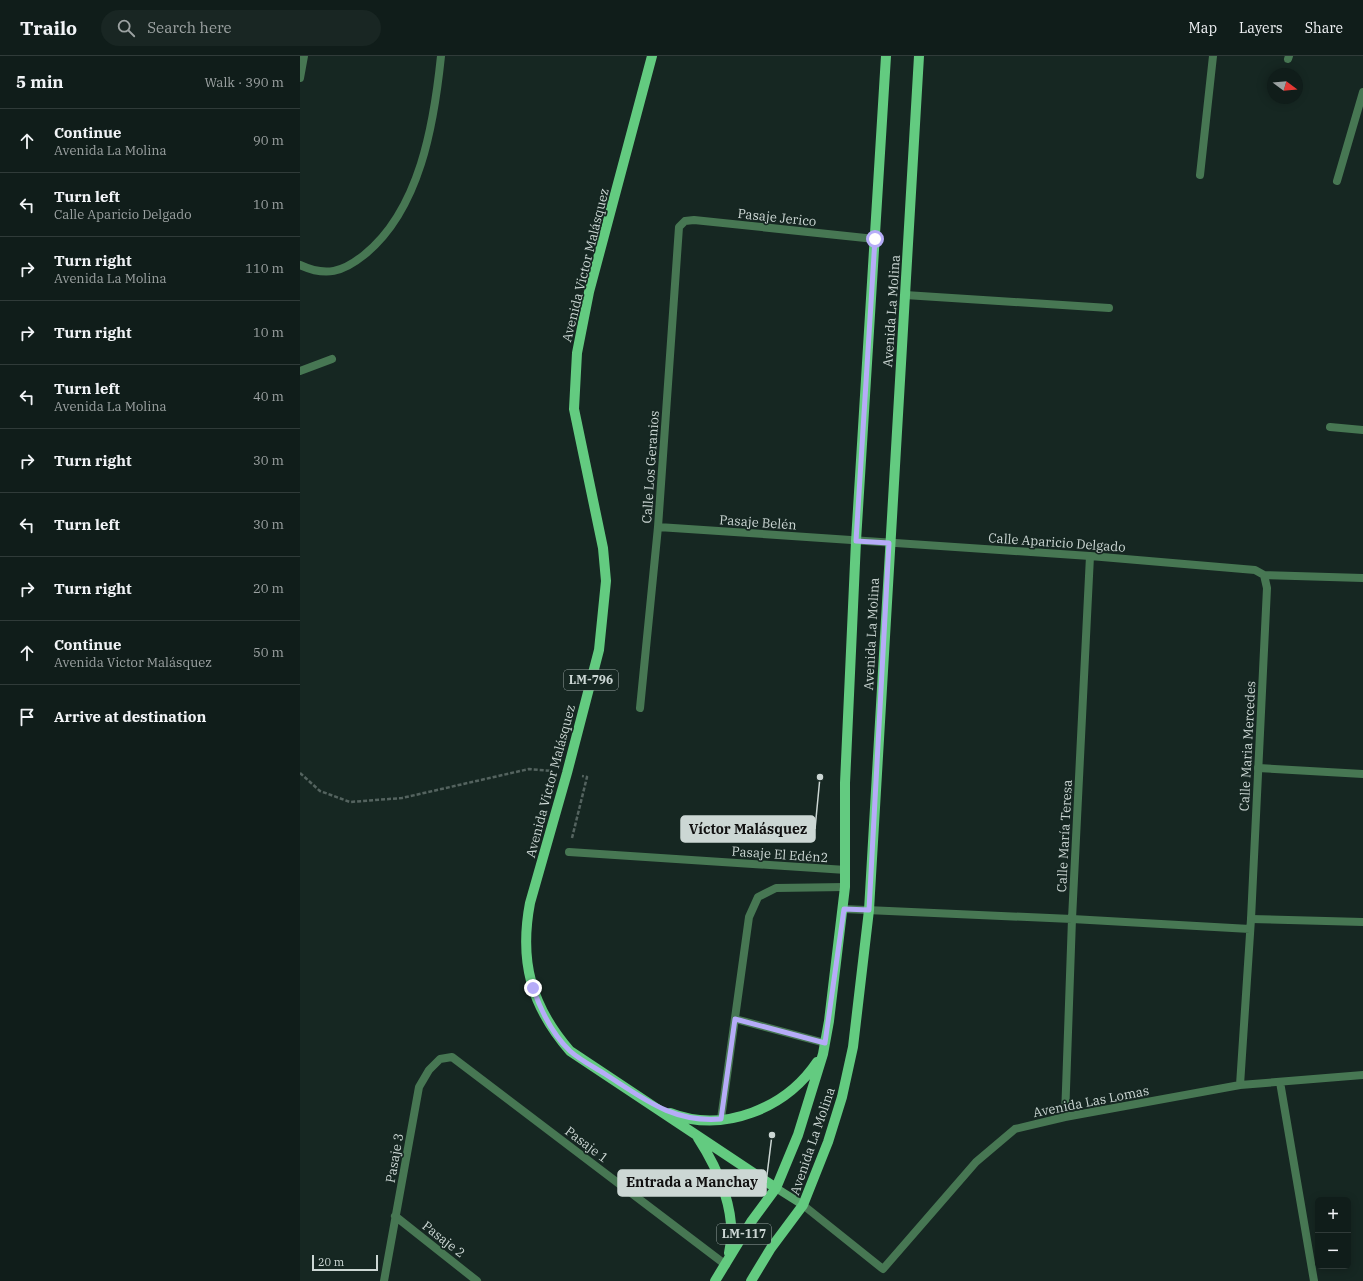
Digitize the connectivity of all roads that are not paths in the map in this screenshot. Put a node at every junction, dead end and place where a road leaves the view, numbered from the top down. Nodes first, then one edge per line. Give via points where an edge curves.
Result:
1 (304, 56) edge
2 (441, 56) edge
3 (652, 56) edge
4 (886, 56) edge
5 (919, 56) edge
6 (1213, 56) edge
7 (300, 78) edge
8 (1363, 92) edge
9 (1200, 175) dead end
10 (1337, 181) dead end
11 (679, 227) joint
12 (875, 239) junction
13 (300, 264) edge
14 (905, 295) junction
15 (1109, 308) dead end
16 (332, 359) dead end
17 (300, 371) edge
18 (1330, 427) dead end
19 (1363, 430) edge
20 (658, 527) junction
21 (856, 541) junction
22 (889, 543) junction
23 (1090, 556) junction
24 (1264, 575) junction
25 (1363, 578) edge
26 (640, 708) dead end
27 (1258, 768) junction
28 (1363, 774) edge
29 (569, 852) dead end
30 (846, 870) junction
31 (846, 887) junction
32 (844, 909) junction
33 (869, 910) junction
34 (1072, 919) junction
35 (1252, 919) junction
36 (1363, 922) edge
37 (1250, 929) junction
38 (735, 1019) junction
39 (825, 1043) junction
40 (823, 1054) junction
41 (452, 1057) joint
42 (1363, 1075) edge
43 (1280, 1082) junction
44 (1240, 1085) junction
45 (658, 1108) junction
46 (1065, 1117) junction
47 (721, 1119) junction
48 (696, 1135) junction
49 (776, 1188) junction
50 (803, 1205) junction
51 (395, 1216) junction
52 (726, 1265) junction
53 (384, 1281) edge
54 (477, 1281) edge
55 (715, 1281) edge
56 (751, 1281) edge
57 (1314, 1281) edge

1 - 7 street
2 - 13 street via 436,106 422,160 400,213 377,245 350,266 330,272
3 - 45 main road, Avenida Victor Malásquez / LM-796 via 589,292 577,353 574,409 603,548 606,581 599,650 530,902 525,946 527,967 535,994 558,1037 570,1051
4 - 12 main road, Avenida La Molina / LM-117
5 - 14 main road, Avenida La Molina / LM-117
6 - 9 street
8 - 10 street
11 - 12 street, Pasaje Jerico via 685,221 694,220
11 - 20 street, Calle Los Geranios
12 - 21 main road, Avenida La Molina / LM-117
14 - 15 street
14 - 22 main road, Avenida La Molina / LM-117
16 - 17 street
18 - 19 street
20 - 21 street, Pasaje Belén
20 - 26 street, Calle Los Geranios
21 - 22 street, Calle Aparicio Delgado
21 - 30 main road, Avenida La Molina / LM-117 via 845,783
22 - 23 street, Calle Aparicio Delgado
22 - 33 main road, Avenida La Molina / LM-117
23 - 24 street, Calle Aparicio Delgado via 1255,570
23 - 34 street, Calle María Teresa
24 - 25 street
24 - 27 street, Calle Maria Mercedes via 1267,588
27 - 28 street
27 - 35 street, Calle Maria Mercedes
29 - 30 street, Pasaje El Edén2
30 - 31 main road, Avenida La Molina / LM-117
31 - 32 main road, Avenida La Molina / LM-117
31 - 38 street via 776,888 758,897 748,917
32 - 33 street
32 - 39 main road, Avenida La Molina / LM-117
33 - 34 street
33 - 50 main road, Avenida La Molina / LM-117 via 853,1047 844,1090 828,1142
34 - 37 street
34 - 46 street, Calle María Teresa
35 - 36 street
35 - 37 street, Calle Maria Mercedes
37 - 44 street, Calle Maria Mercedes
38 - 39 street
38 - 47 street
39 - 40 main road, Avenida La Molina / LM-117
40 - 47 main road via 807,1076 783,1098 748,1115
40 - 49 main road, Avenida La Molina / LM-117 via 798,1135
41 - 51 street, Pasaje 3 via 440,1059 429,1070 419,1087
41 - 52 street, Pasaje 1
42 - 43 street, Avenida Las Lomas
43 - 44 street, Avenida Las Lomas
43 - 57 street
44 - 46 street, Avenida Las Lomas
45 - 47 main road via 693,1119
45 - 48 main road, Avenida Victor Malásquez / LM-796
46 - 50 street, Avenida Las Lomas via 1015,1129 976,1162 883,1269
48 - 49 main road, Avenida Victor Malásquez / LM-796
48 - 52 main road via 716,1171 729,1216 732,1241
49 - 50 main road, LM-796
49 - 52 main road, LM-117 via 751,1222
50 - 56 main road, LM-117 via 771,1248
51 - 53 street, Pasaje 3
51 - 54 street, Pasaje 2
52 - 55 main road, LM-117

